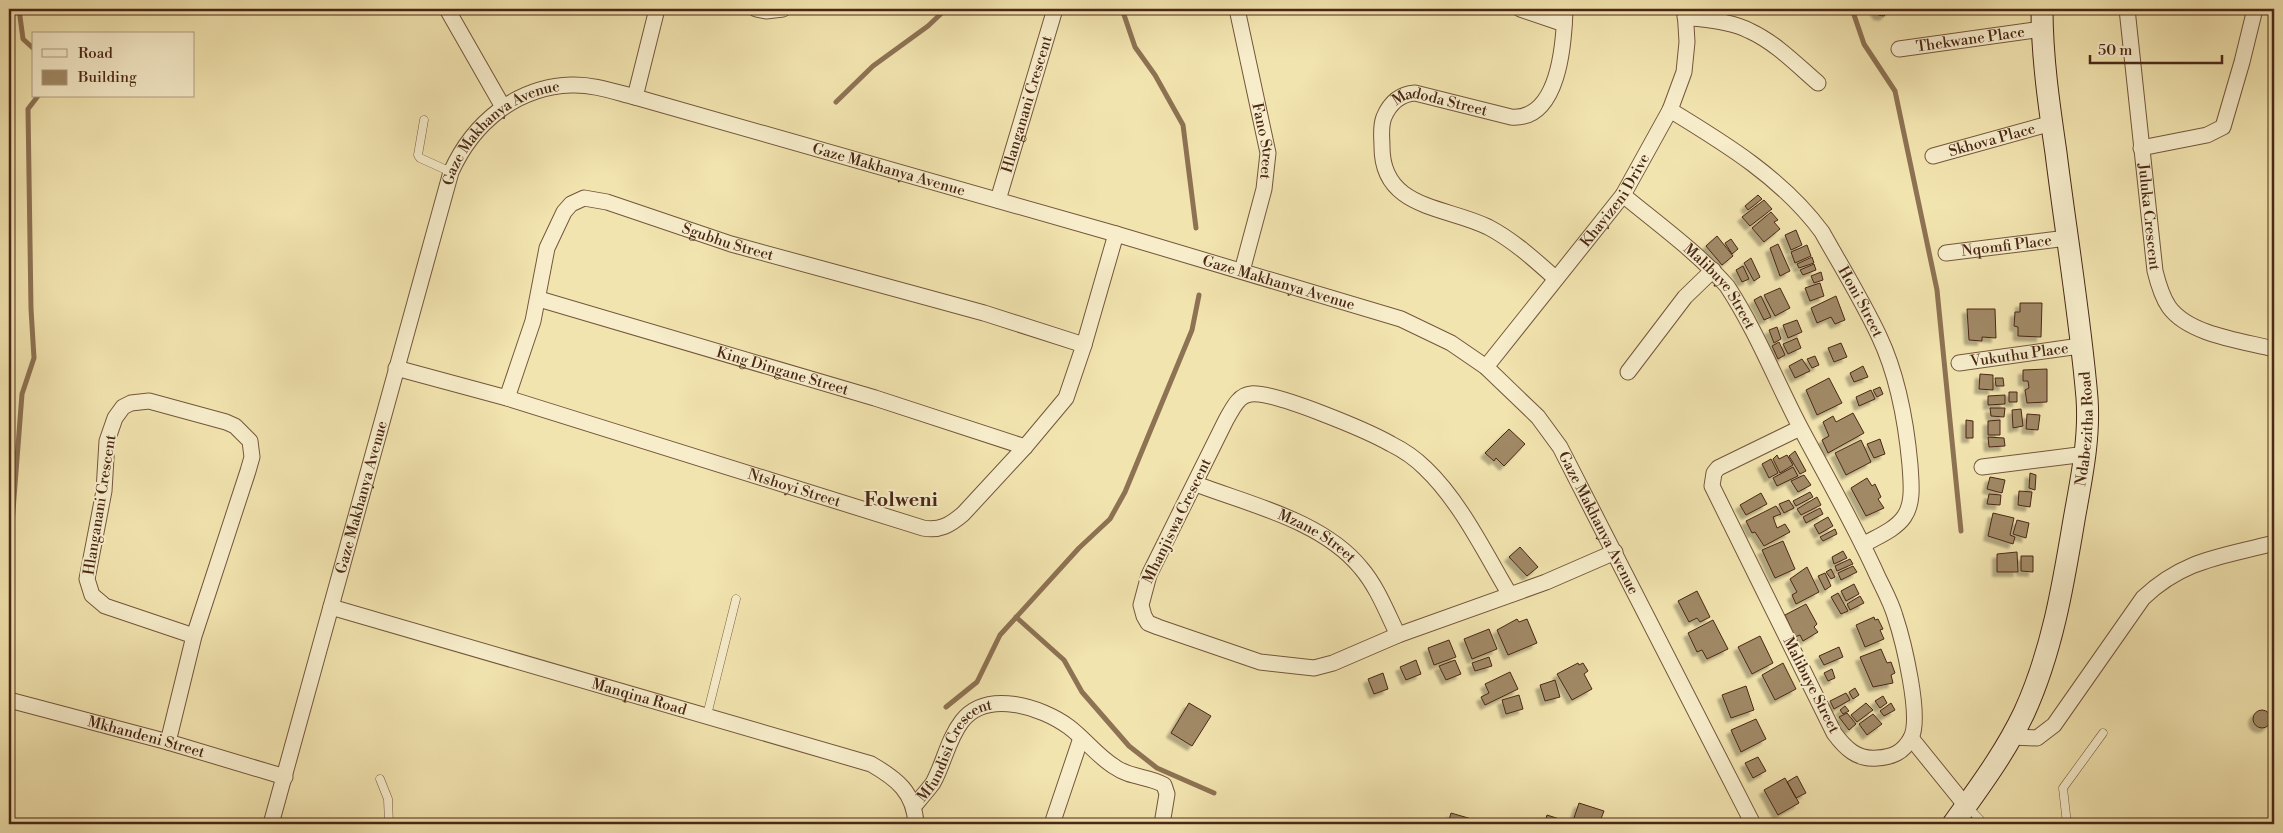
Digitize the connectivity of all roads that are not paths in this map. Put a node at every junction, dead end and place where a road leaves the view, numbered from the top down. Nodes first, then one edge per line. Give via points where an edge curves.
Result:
1 (447, 9) edge
2 (657, 9) edge
3 (756, 9) edge
4 (783, 9) edge
5 (1055, 9) edge
6 (1237, 9) edge
7 (1520, 9) edge
8 (2127, 9) edge
9 (2254, 9) edge
10 (1685, 13) edge
11 (1565, 16) edge
12 (2042, 19) edge
13 (1899, 49) dead end
14 (1818, 84) dead end
15 (635, 96) junction
16 (503, 107) junction
17 (1670, 110) junction
18 (424, 120) dead end
19 (2052, 122) junction
20 (2141, 148) junction
21 (1933, 156) dead end
22 (451, 172) junction
23 (1623, 195) junction
24 (998, 200) junction
25 (1116, 234) junction
26 (2067, 238) junction
27 (1946, 253) dead end
28 (1713, 270) junction
29 (1242, 271) junction
30 (1555, 278) junction
31 (539, 299) junction
32 (1084, 345) junction
33 (2080, 346) junction
34 (2274, 349) edge
35 (1959, 363) dead end
36 (1486, 367) junction
37 (396, 368) junction
38 (1628, 372) dead end
39 (507, 398) junction
40 (1800, 428) junction
41 (1025, 447) junction
42 (2086, 454) junction
43 (1982, 467) dead end
44 (1196, 484) junction
45 (2274, 543) edge
46 (1863, 545) junction
47 (1614, 552) junction
48 (1510, 595) junction
49 (736, 600) dead end
50 (331, 606) junction
51 (194, 636) junction
52 (1398, 636) junction
53 (9, 700) edge
54 (707, 715) junction
55 (2102, 734) dead end
56 (2012, 737) junction
57 (1081, 738) junction
58 (1911, 738) junction
59 (168, 742) junction
60 (285, 777) junction
61 (380, 779) dead end
62 (914, 806) junction
63 (1966, 806) junction
64 (271, 824) edge
65 (389, 824) edge
66 (916, 824) edge
67 (1052, 824) edge
68 (1162, 824) edge
69 (1753, 824) edge
70 (1953, 824) edge
71 (1984, 824) edge
72 (2067, 824) edge

1 - 16 street
2 - 15 street
3 - 4 street
5 - 24 street, Hlanganani Crescent
6 - 29 street, Fano Street via 1268,153 1264,189
7 - 11 street
8 - 20 street, Juluka Crescent
9 - 20 street via 2223,127 2207,135
10 - 14 street via 1749,30 1779,49
10 - 17 street, Khayizeni Drive via 1687,47 1684,72
11 - 30 street, Madoda Street via 1553,84 1545,101 1530,115 1511,117 1406,93 1391,105 1382,128 1385,171 1401,194 1495,231
12 - 13 street, Thekwane Place
12 - 19 street, Ndabezitha Road
15 - 16 street, Gaze Makhanya Avenue via 572,84 534,91
15 - 24 street, Gaze Makhanya Avenue
16 - 22 street, Gaze Makhanya Avenue via 474,133 461,150
17 - 23 street, Khayizeni Drive
17 - 46 street, Honi Street via 1769,176 1810,216 1879,336 1901,402 1908,436 1911,495 1904,518 1895,527
18 - 22 lane via 418,155
19 - 21 street, Skhova Place
19 - 26 street, Ndabezitha Road
20 - 34 street, Juluka Crescent via 2155,272 2169,307 2181,320 2193,326
22 - 37 street, Gaze Makhanya Avenue
23 - 28 street, Malibuye Street
23 - 30 street, Khayizeni Drive
24 - 25 street, Gaze Makhanya Avenue
25 - 29 street, Gaze Makhanya Avenue
25 - 32 street, Ntshoyi Street
26 - 27 street, Nqomfi Place
26 - 33 street, Ndabezitha Road
28 - 38 street via 1685,297
28 - 40 street, Malibuye Street via 1734,297
29 - 36 street, Gaze Makhanya Avenue via 1401,319 1451,343
30 - 36 street, Khayizeni Drive
31 - 32 street, Sgubhu Street via 547,248 564,212 579,199 594,199 731,244 984,313
31 - 39 street, Sgubhu Street
31 - 41 street, King Dingane Street via 875,398
32 - 41 street, Ntshoyi Street via 1066,398
33 - 35 street, Vukuthu Place
33 - 42 street, Ndabezitha Road via 2087,400
36 - 47 street, Gaze Makhanya Avenue via 1538,417 1560,446
37 - 39 street, Ntshoyi Street
37 - 50 street, Gaze Makhanya Avenue
39 - 41 street, Ntshoyi Street via 932,529 952,524
40 - 46 street, Malibuye Street
40 - 58 street, Malibuye Street via 1718,468 1712,486 1843,746 1855,755 1871,759 1897,754
42 - 43 street
42 - 56 street, Ndabezitha Road via 2048,649
44 - 48 street, Mhanjiswa Crescent via 1236,403 1252,393 1285,400 1391,444 1427,469 1453,502
44 - 52 street, Mzane Street via 1320,532 1360,567 1374,585
44 - 52 street, Mhanjiswa Crescent via 1149,575 1141,605 1148,623 1236,656 1314,668
45 - 56 street via 2193,564 2160,582 2143,598 2054,725 2037,738
46 - 58 street, Malibuye Street via 1901,636 1914,713
47 - 48 street, Mhanjiswa Crescent
47 - 69 street, Gaze Makhanya Avenue
48 - 52 street, Mhanjiswa Crescent
49 - 54 lane
50 - 54 street, Manqina Road
50 - 60 street, Gaze Makhanya Avenue
51 - 51 street, Hlanganani Crescent via 248,471 252,448 245,434 226,422 149,402 131,403 118,412 107,441 104,491 88,587 105,606
51 - 59 street, Hlanganani Crescent
53 - 59 street, Mkhandeni Street
54 - 62 street, Manqina Road via 871,764 899,782
55 - 72 lane via 2063,788
56 - 63 street, Ndabezitha Road
57 - 62 street, Mfundisi Crescent via 1058,719 1043,712 1005,703 978,706 961,721 933,782
57 - 67 street
57 - 68 street, Mfundisi Crescent via 1095,753 1122,772 1164,785 1167,794
58 - 63 street
59 - 60 street, Mkhandeni Street
60 - 64 street, Gaze Makhanya Avenue
61 - 65 lane via 388,800
62 - 66 street, Manqina Road
63 - 70 street, Ndabezitha Road
63 - 71 lane

